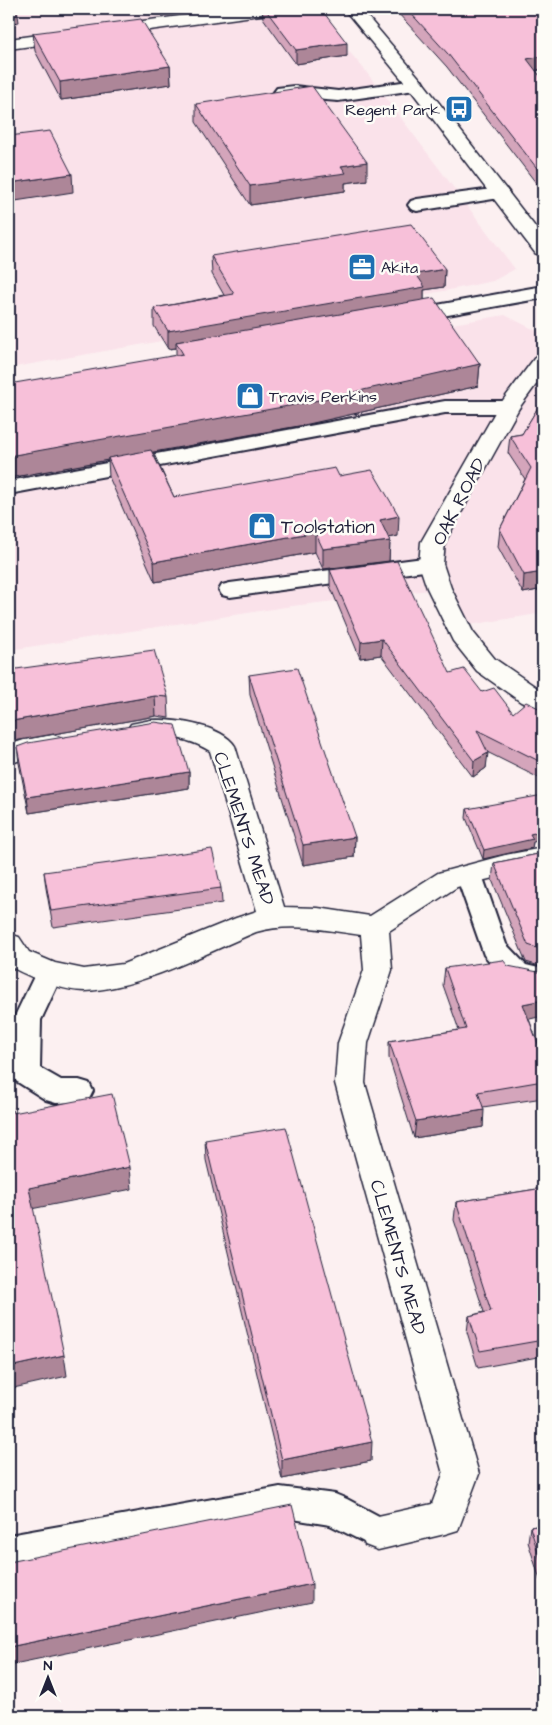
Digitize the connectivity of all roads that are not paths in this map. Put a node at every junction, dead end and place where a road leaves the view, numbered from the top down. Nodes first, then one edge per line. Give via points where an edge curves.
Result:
1 (268, 9) edge
2 (352, 9) edge
3 (9, 44) edge
4 (416, 85) junction
5 (264, 95) edge
6 (500, 193) junction
7 (417, 206) dead end
8 (543, 250) edge
9 (543, 292) edge
10 (392, 319) edge
11 (543, 360) edge
12 (509, 407) junction
13 (9, 488) edge
14 (432, 564) junction
15 (230, 590) dead end
16 (543, 704) edge
17 (118, 733) edge
18 (81, 739) edge
19 (9, 755) edge
20 (543, 858) edge
21 (469, 875) junction
22 (273, 917) junction
23 (374, 927) junction
24 (9, 944) edge
25 (50, 973) junction
26 (543, 979) edge
27 (79, 1091) dead end
28 (378, 1533) joint
29 (9, 1551) edge

1 - 3 street
2 - 4 street
4 - 5 lane via 338,96 294,91
4 - 6 street
6 - 7 lane
6 - 8 street
9 - 10 lane
11 - 12 street, OAK ROAD
12 - 13 lane via 445,407
12 - 14 street, OAK ROAD via 433,542
14 - 15 lane
14 - 16 street, OAK ROAD via 439,588 462,635 486,665
17 - 22 street, CLEMENTS MEAD via 156,727 183,730 205,736 222,746
18 - 19 street via 24,749
20 - 21 street via 505,864
21 - 23 street via 448,880
21 - 26 lane via 494,948 517,974
22 - 23 street, CLEMENTS MEAD via 318,918
22 - 25 street, CLEMENTS MEAD via 127,974 84,980
23 - 28 street, CLEMENTS MEAD via 378,970 353,1042 350,1083 461,1474 445,1518
24 - 25 street, CLEMENTS MEAD via 19,958
25 - 27 lane via 27,1020 26,1073 56,1092
28 - 29 lane via 335,1510 280,1502

